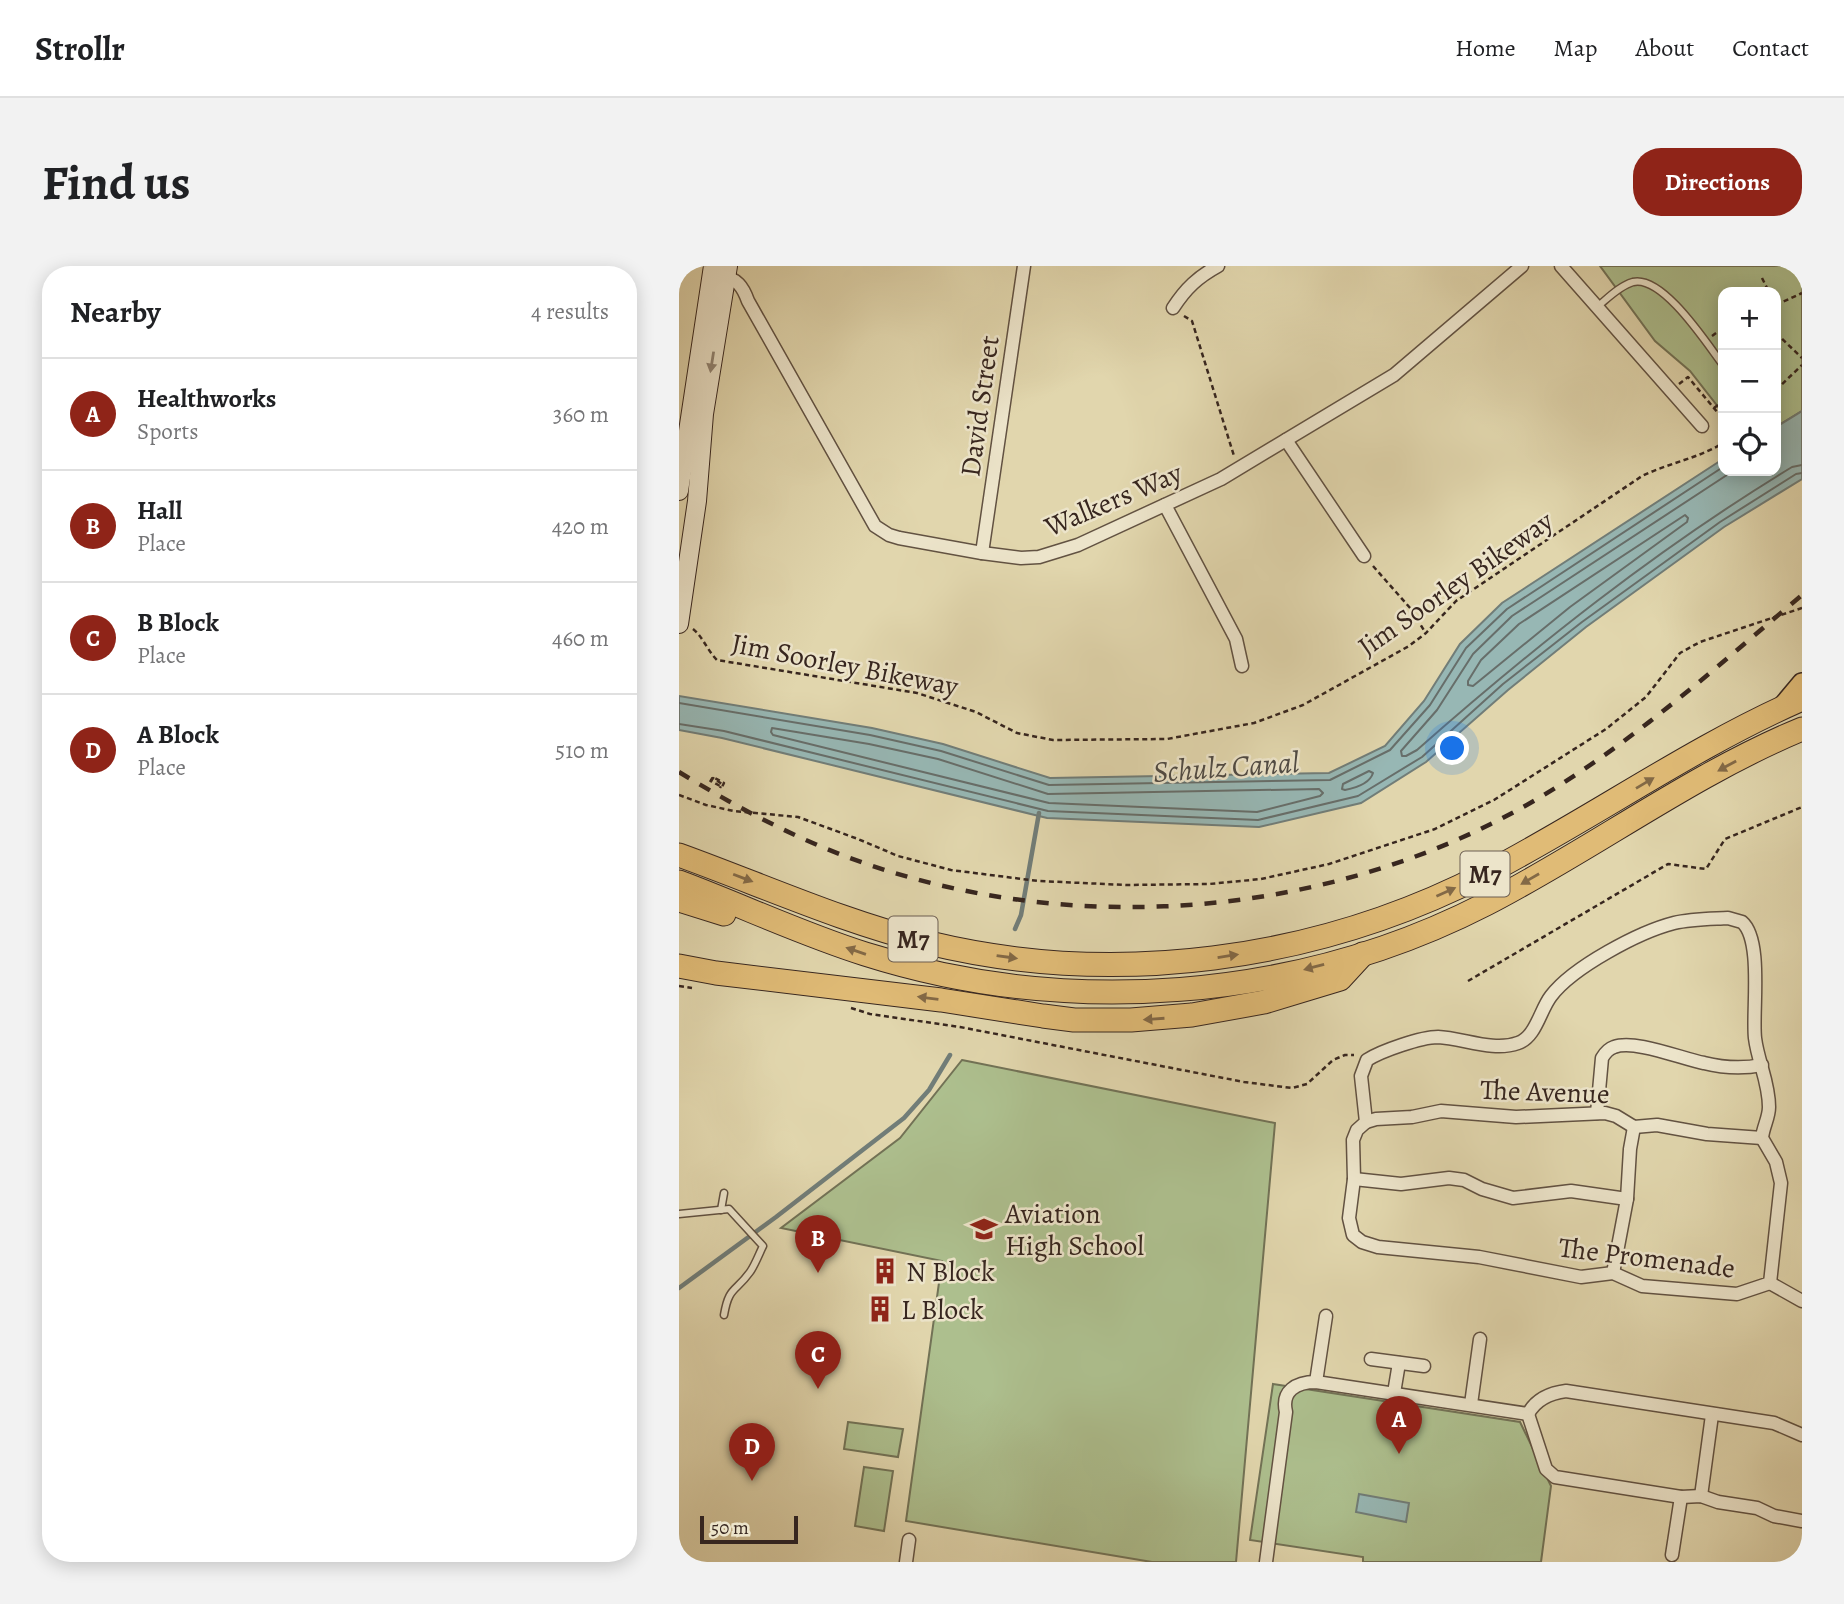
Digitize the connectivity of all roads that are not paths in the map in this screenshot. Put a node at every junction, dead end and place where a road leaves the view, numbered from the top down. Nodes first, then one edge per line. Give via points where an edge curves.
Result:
1 (1024, 266) edge
2 (1218, 266) edge
3 (1522, 266) edge
4 (1561, 266) edge
5 (719, 271) edge
6 (723, 295) junction
7 (748, 301) junction
8 (1597, 307) junction
9 (1173, 308) road end
10 (1718, 359) edge
11 (1702, 426) dead end
12 (1286, 440) junction
13 (679, 491) edge
14 (1165, 505) junction
15 (982, 553) junction
16 (1364, 556) road end
17 (682, 626) edge
18 (1242, 666) dead end
19 (1802, 683) edge
20 (1792, 703) edge
21 (1802, 729) edge
22 (679, 855) edge
23 (679, 882) edge
24 (679, 900) edge
25 (782, 922) junction
26 (1365, 952) junction
27 (679, 966) edge
28 (1762, 1065) junction
29 (1597, 1114) junction
30 (1366, 1122) junction
31 (1635, 1127) junction
32 (1762, 1138) junction
33 (1354, 1179) junction
34 (723, 1193) dead end
35 (1627, 1199) junction
36 (721, 1210) junction
37 (679, 1214) edge
38 (1613, 1273) junction
39 (1770, 1283) junction
40 (1802, 1301) edge
41 (723, 1315) dead end
42 (1327, 1316) dead end
43 (1480, 1339) dead end
44 (1371, 1359) dead end
45 (1399, 1363) junction
46 (1424, 1366) dead end
47 (1316, 1382) junction
48 (1394, 1393) junction
49 (1471, 1404) junction
50 (1528, 1413) junction
51 (1712, 1415) junction
52 (1802, 1434) edge
53 (1701, 1496) junction
54 (1681, 1497) junction
55 (1802, 1521) edge
56 (909, 1540) dead end
57 (1672, 1555) dead end
58 (906, 1562) edge
59 (1266, 1562) edge

1 - 15 street, David Street
2 - 9 street via 1194,281
3 - 12 street, Walkers Way via 1394,375
4 - 8 street
5 - 6 street
5 - 7 street, Walkers Way via 738,282
5 - 13 street
6 - 7 street
6 -> 17 street via 704,414
7 - 15 street, Walkers Way via 875,527 889,536
8 - 10 lane via 1625,285 1651,284 1669,298
8 - 11 street
12 - 14 street, Walkers Way
12 - 16 street
14 - 15 street, Walkers Way via 1054,553 1021,558
14 - 18 street via 1236,639
19 - 20 main road
22 -> 20 highway, M7 via 846,919 958,949 1069,963 1200,960 1327,936 1437,897
21 -> 26 highway, M7 via 1725,766 1484,905
23 - 25 highway, M7
24 - 25 highway via 743,920
26 -> 25 highway, M7 via 1310,969 1221,985 1078,991 991,983 921,969 865,954
26 -> 27 highway via 1340,979 1264,1002 1131,1020 1073,1020
28 - 29 street via 1737,1069 1652,1049 1617,1046 1602,1058
28 - 30 street, The Promenade via 1755,1033 1751,934 1742,922 1728,918 1688,921 1599,957 1552,995 1530,1033 1518,1043 1436,1037 1367,1060 1361,1076
28 - 32 street via 1769,1110
29 - 30 street, The Avenue via 1515,1117 1441,1111
29 - 31 street, The Avenue via 1616,1116
30 - 33 street, The Promenade via 1353,1140
31 - 32 street, The Avenue via 1657,1125
31 - 35 street
32 - 39 street, The Promenade via 1776,1162 1781,1183
33 - 35 street via 1401,1184 1449,1178 1513,1198 1571,1191
33 - 38 street, The Promenade via 1350,1223 1357,1239 1367,1244 1479,1257 1581,1276
34 - 36 lane
35 - 38 street
36 - 37 lane
36 - 41 lane via 729,1209 763,1246 750,1273 727,1298
38 - 39 street, The Promenade via 1643,1286 1730,1294
39 - 40 street
42 - 47 street
43 - 49 street
44 - 45 street
45 - 46 street
45 - 48 street
47 - 48 street
47 - 59 street via 1294,1388 1286,1412
48 - 49 street
49 - 50 street
50 - 51 street via 1551,1393 1566,1391
50 - 54 street via 1546,1469 1555,1478
51 - 52 street via 1774,1423
51 - 53 street
53 - 54 street
53 - 55 street
54 - 57 street
56 - 58 street

